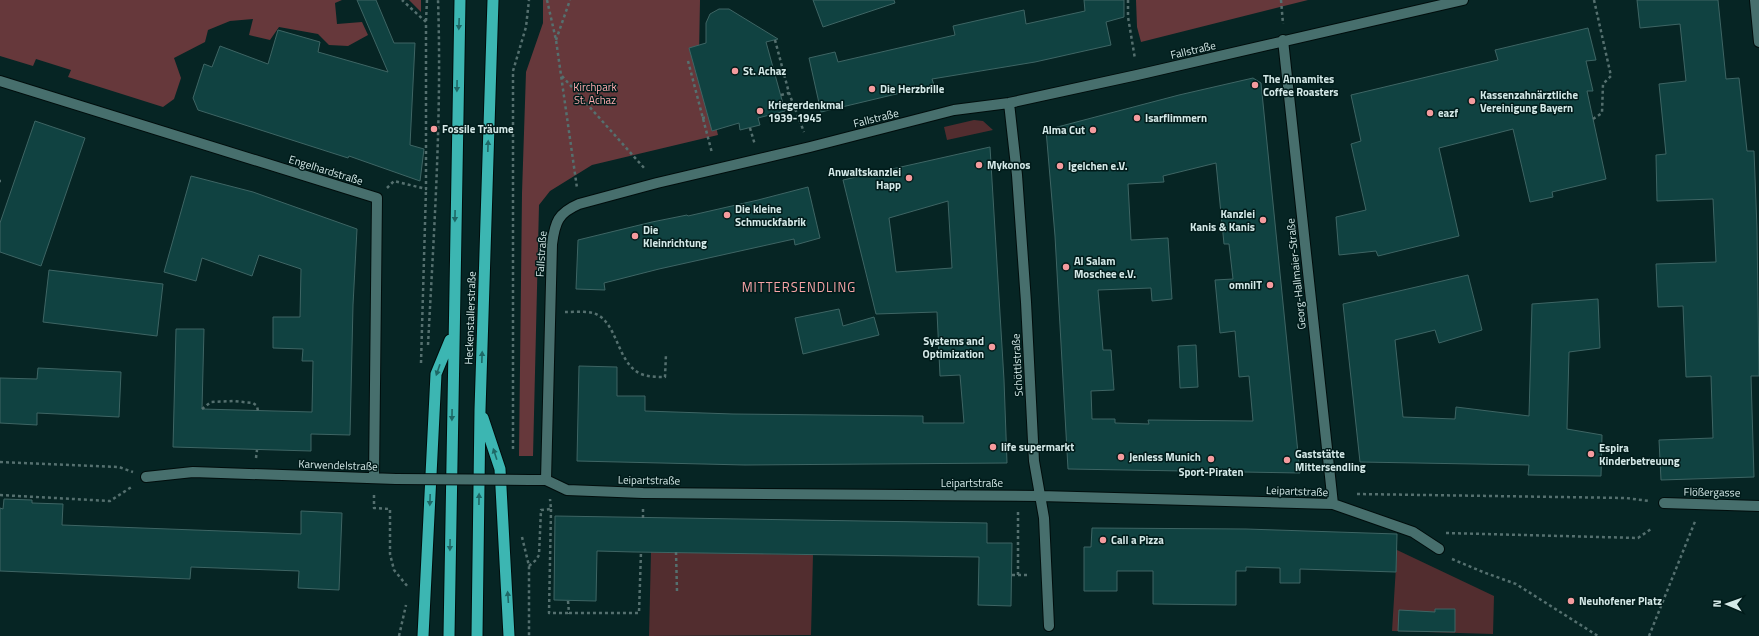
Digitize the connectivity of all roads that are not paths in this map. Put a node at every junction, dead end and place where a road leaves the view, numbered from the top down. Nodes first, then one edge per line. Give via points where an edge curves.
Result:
1 (460, 0) edge
2 (493, 0) edge
3 (1463, 0) edge
4 (1755, 0) edge
5 (1283, 40) junction
6 (1759, 42) edge
7 (0, 81) edge
8 (1009, 103) junction
9 (453, 334) junction
10 (480, 410) junction
11 (146, 477) road end
12 (374, 478) junction
13 (529, 480) joint
14 (546, 480) junction
15 (1040, 496) junction
16 (1664, 503) road end
17 (1333, 504) junction
18 (1759, 506) edge
19 (1438, 550) road end
20 (1049, 626) dead end
21 (423, 636) edge
22 (449, 636) edge
23 (477, 636) edge
24 (509, 636) edge

1 -> 9 highway, Heckenstallerstraße
10 -> 2 highway, Heckenstallerstraße
3 - 5 street, Fallstraße
4 - 6 street
5 - 8 street, Fallstraße via 1137,76
5 - 17 street, Georg-Hallmaier-Straße
7 - 12 street, Engelhardstraße via 377,198
8 - 14 street, Fallstraße via 954,110 657,183 568,209 557,219 554,230
8 - 15 street, Schöttlstraße via 1018,175 1034,461
9 -> 21 highway via 436,374
9 -> 22 highway, Heckenstallerstraße
23 -> 10 highway, Heckenstallerstraße
24 -> 10 highway via 500,469
11 - 12 street, Karwendelstraße via 193,472
12 - 13 street, Karwendelstraße, bridge
13 - 14 street, Leipartstraße
14 - 15 street, Leipartstraße via 567,490 643,493
15 - 17 street, Leipartstraße
15 - 20 street, Schöttlstraße via 1044,518
16 - 18 street, Flößergasse
17 - 19 street, Leipartstraße via 1413,532

